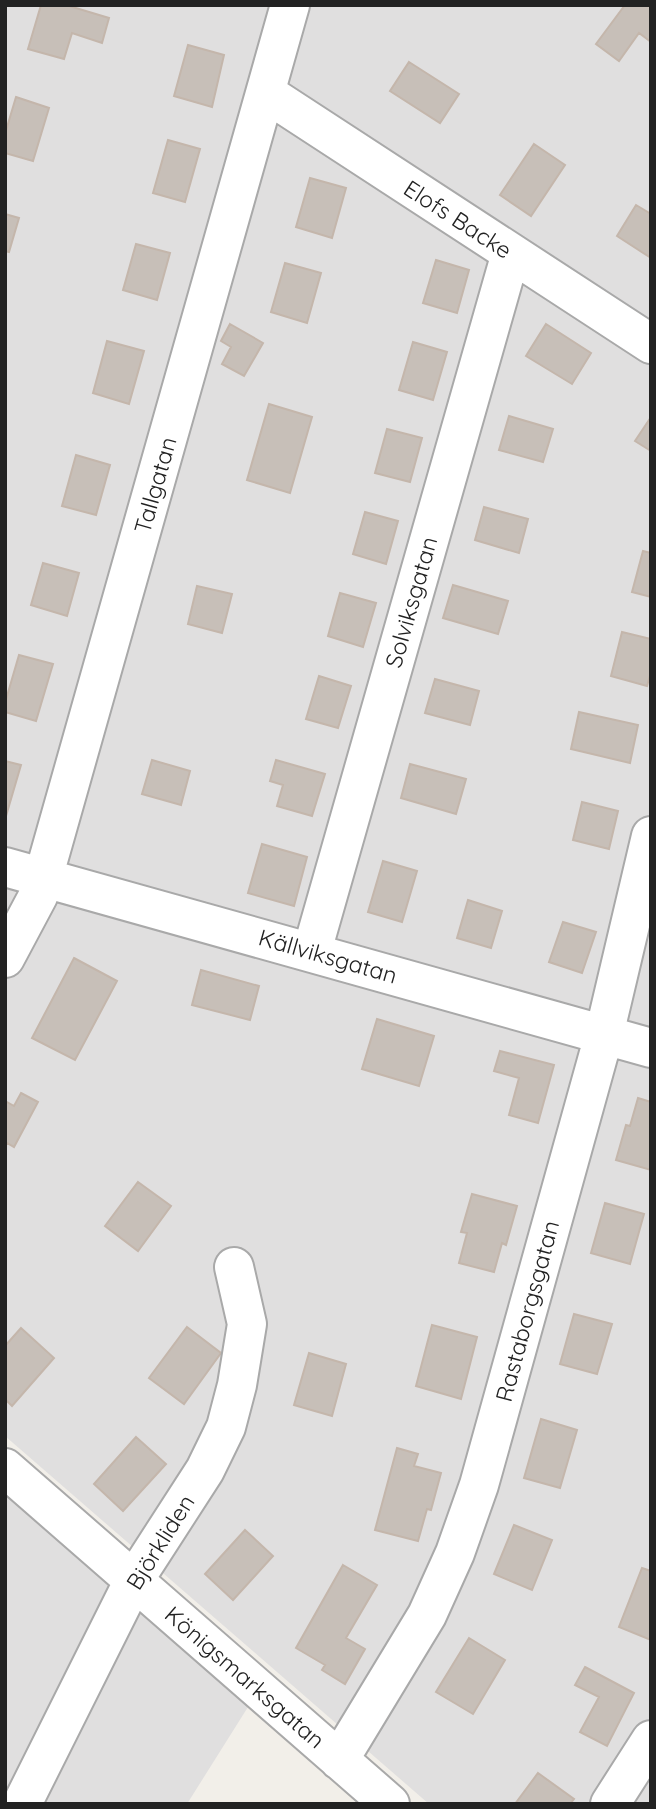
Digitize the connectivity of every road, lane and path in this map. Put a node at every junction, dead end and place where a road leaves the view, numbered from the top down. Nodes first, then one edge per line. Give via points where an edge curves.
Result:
1 (290, 5) edge
2 (266, 93) junction
3 (511, 253) junction
4 (651, 344) edge
5 (651, 836) edge
6 (5, 867) edge
7 (43, 878) junction
8 (312, 951) junction
9 (5, 958) edge
10 (604, 1035) junction
11 (651, 1048) edge
12 (234, 1267) dead end
13 (5, 1468) edge
14 (134, 1580) junction
15 (651, 1740) edge
16 (339, 1760) junction
17 (22, 1804) edge
18 (390, 1804) edge
19 (610, 1804) edge

1 - 2 street, Tallgatan
2 - 3 street, Elofs Backe
2 - 7 street, Tallgatan
3 - 4 street, Elofs Backe
3 - 8 street, Solviksgatan
5 - 10 street, Rastaborgsgatan
6 - 7 street, Källviksgatan
7 - 8 street, Källviksgatan
7 - 9 street, Tallgatan via 38,897
8 - 10 street, Källviksgatan
10 - 11 street, Källviksgatan
10 - 16 street, Rastaborgsgatan via 479,1485 455,1553 427,1615
12 - 14 street, Björkliden via 247,1324 226,1427 205,1470
13 - 14 street, Königsmarksgatan
14 - 16 street, Königsmarksgatan
14 - 17 street, Björkliden
15 - 19 street
16 - 18 street, Königsmarksgatan

